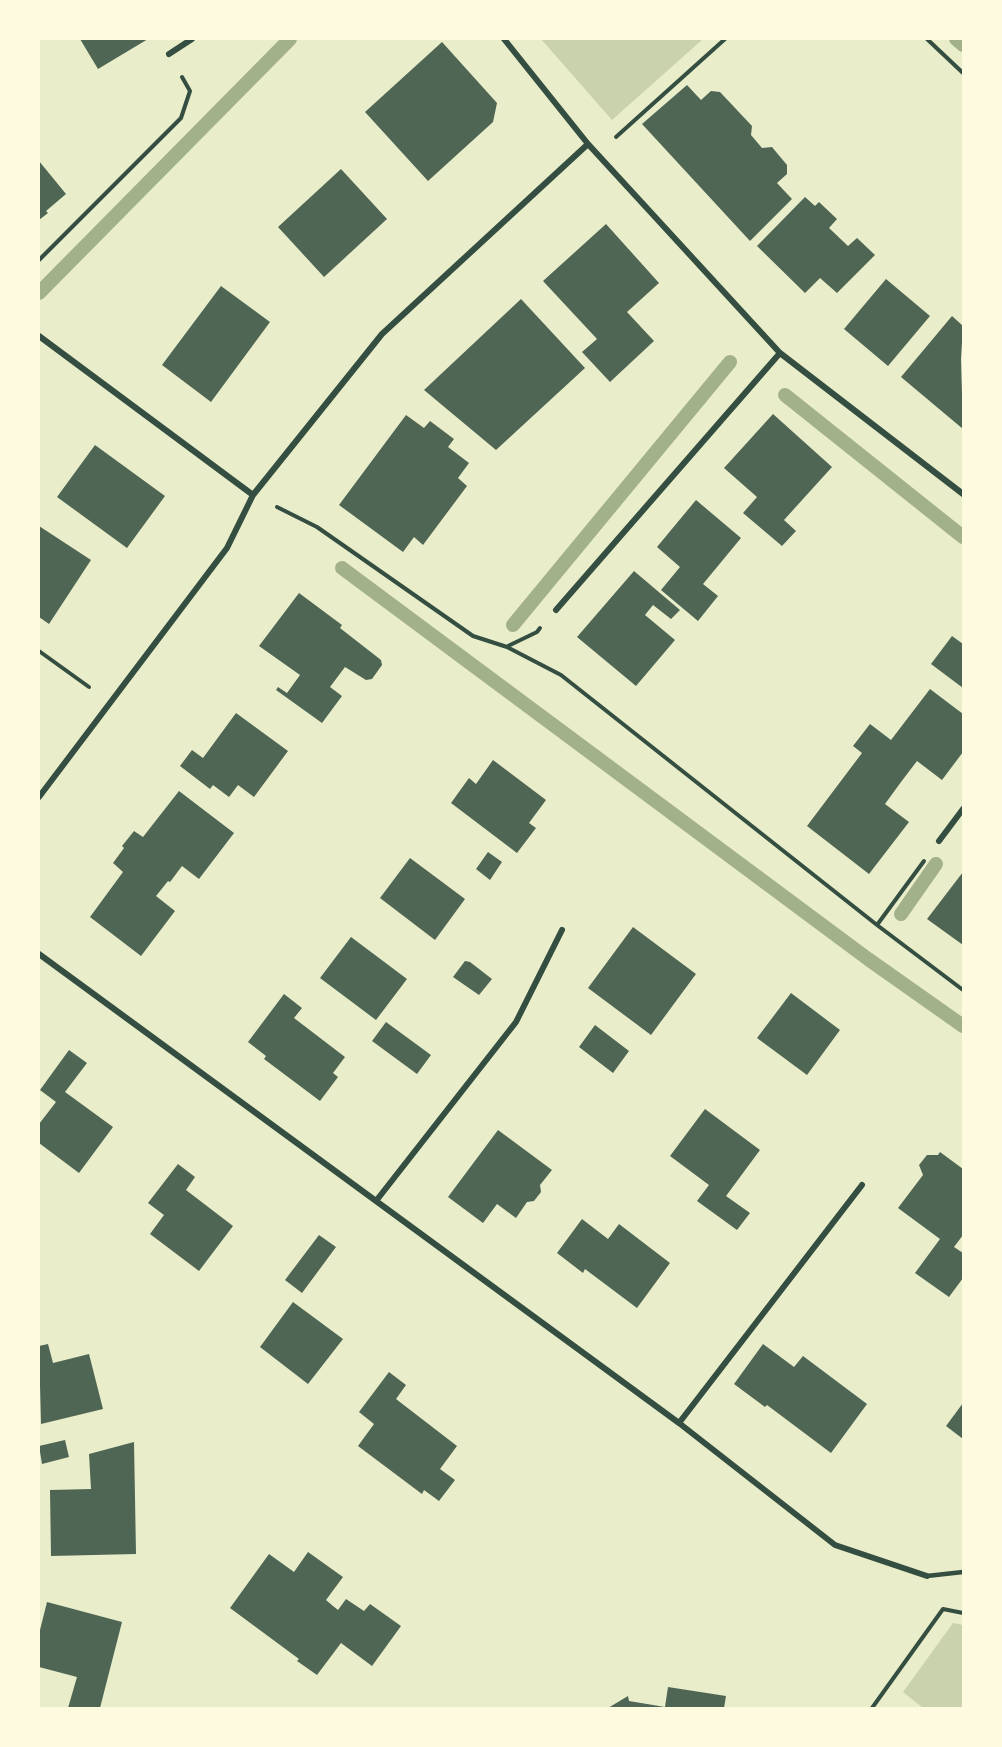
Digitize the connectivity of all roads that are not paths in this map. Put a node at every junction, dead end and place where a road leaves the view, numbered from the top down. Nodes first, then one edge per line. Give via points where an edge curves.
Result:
1 (192, 39) edge
2 (504, 39) edge
3 (170, 54) road end
4 (588, 144) junction
5 (39, 336) edge
6 (780, 352) junction
7 (963, 494) edge
8 (253, 495) junction
9 (556, 610) road end
10 (39, 797) edge
11 (963, 809) edge
12 (939, 841) road end
13 (562, 930) dead end
14 (39, 954) edge
15 (862, 1185) dead end
16 (376, 1201) junction
17 (679, 1423) junction
18 (963, 1572) edge
19 (927, 1576) joint

1 - 3 street
2 - 4 street
4 - 6 street
4 - 8 street via 382,334
5 - 8 street
6 - 7 street
6 - 9 street
8 - 10 street via 227,548
11 - 12 street
13 - 16 street via 516,1022
14 - 16 street
15 - 17 street
16 - 17 street
17 - 19 street via 835,1545
18 - 19 lane

